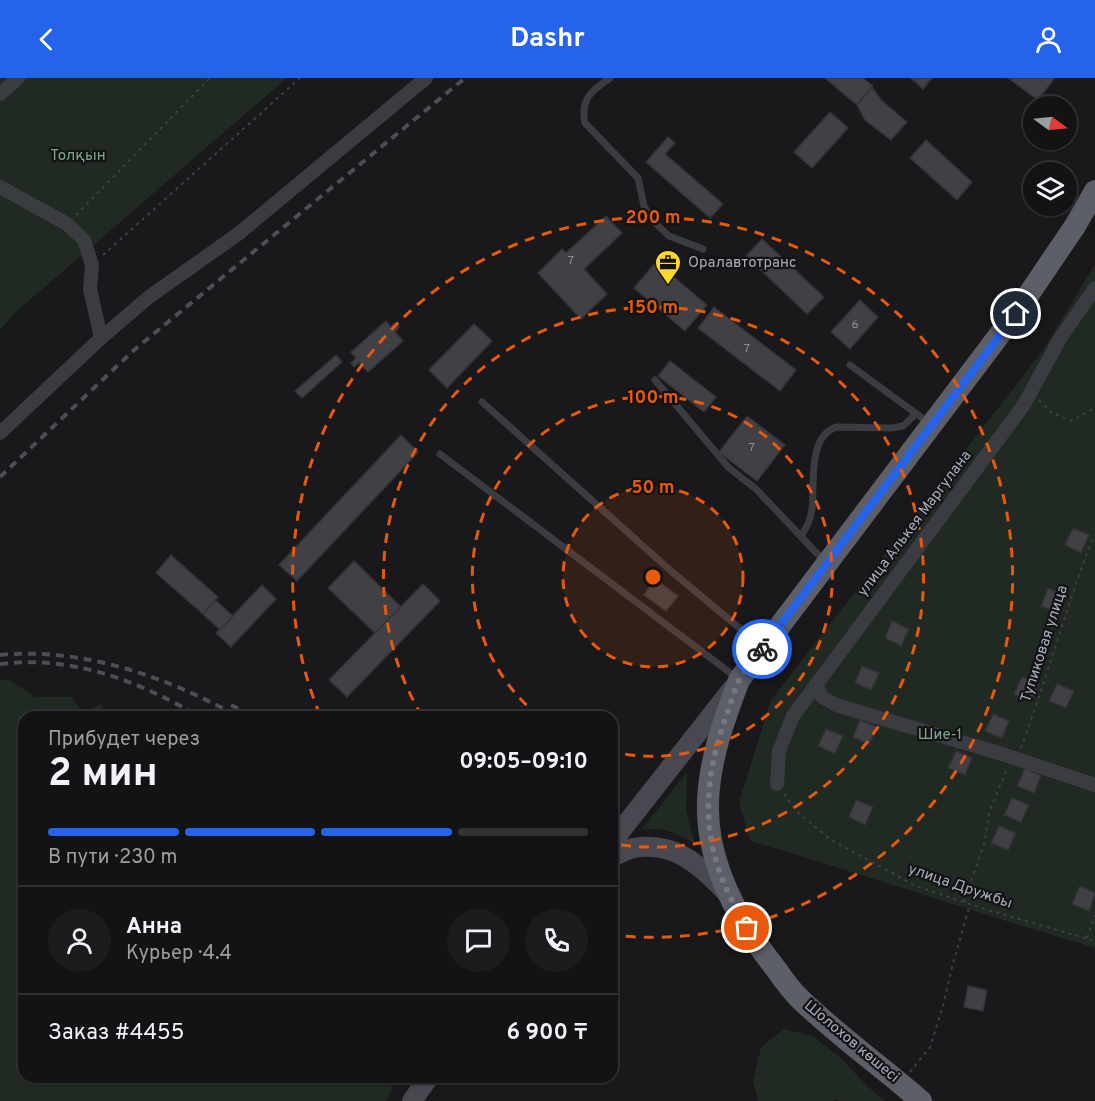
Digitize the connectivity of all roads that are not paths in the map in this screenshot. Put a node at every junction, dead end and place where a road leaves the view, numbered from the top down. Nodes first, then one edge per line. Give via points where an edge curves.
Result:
1 (18, 78) edge
2 (426, 78) edge
3 (610, 78) edge
4 (0, 94) edge
5 (0, 187) edge
6 (1095, 191) edge
7 (703, 249) dead end
8 (1095, 288) edge
9 (101, 338) junction
10 (850, 365) dead end
11 (655, 380) dead end
12 (482, 402) dead end
13 (924, 419) junction
14 (0, 433) edge
15 (440, 454) dead end
16 (801, 536) junction
17 (826, 564) junction
18 (763, 647) junction
19 (739, 680) junction
20 (816, 684) junction
21 (777, 784) road end
22 (1095, 785) edge
23 (618, 834) edge
24 (618, 854) edge
25 (729, 896) junction
26 (425, 1083) edge
27 (412, 1101) edge
28 (921, 1101) edge

1 - 4 street
2 - 9 street via 238,234 149,297
3 - 7 lane via 586,99 582,111 585,123 638,178 651,220 669,236
5 - 9 street via 67,224 84,240 92,265 90,289
6 - 13 highway, Шолохов көшесі via 1016,314
8 - 20 street, улица Алькея Маргулана via 1061,337 1023,406
9 - 14 street
10 - 13 lane
11 - 16 lane via 729,468 756,489
12 - 18 lane via 671,571
13 - 16 lane via 892,428 831,429 818,449 811,515
13 - 17 highway, Шолохов көшесі
15 - 19 lane
16 - 17 lane
17 - 18 highway, Шолохов көшесі
18 - 19 highway, Шолохов көшесі
19 - 23 main road
19 - 25 highway, Шолохов көшесі via 718,739 708,804 715,858
20 - 21 street, улица Алькея Маргулана via 793,716 779,751
20 - 22 street via 822,697 836,705
24 - 25 main road via 633,848 659,848 682,855 700,866
25 - 28 highway, Шолохов көшесі via 796,996
26 - 27 main road

